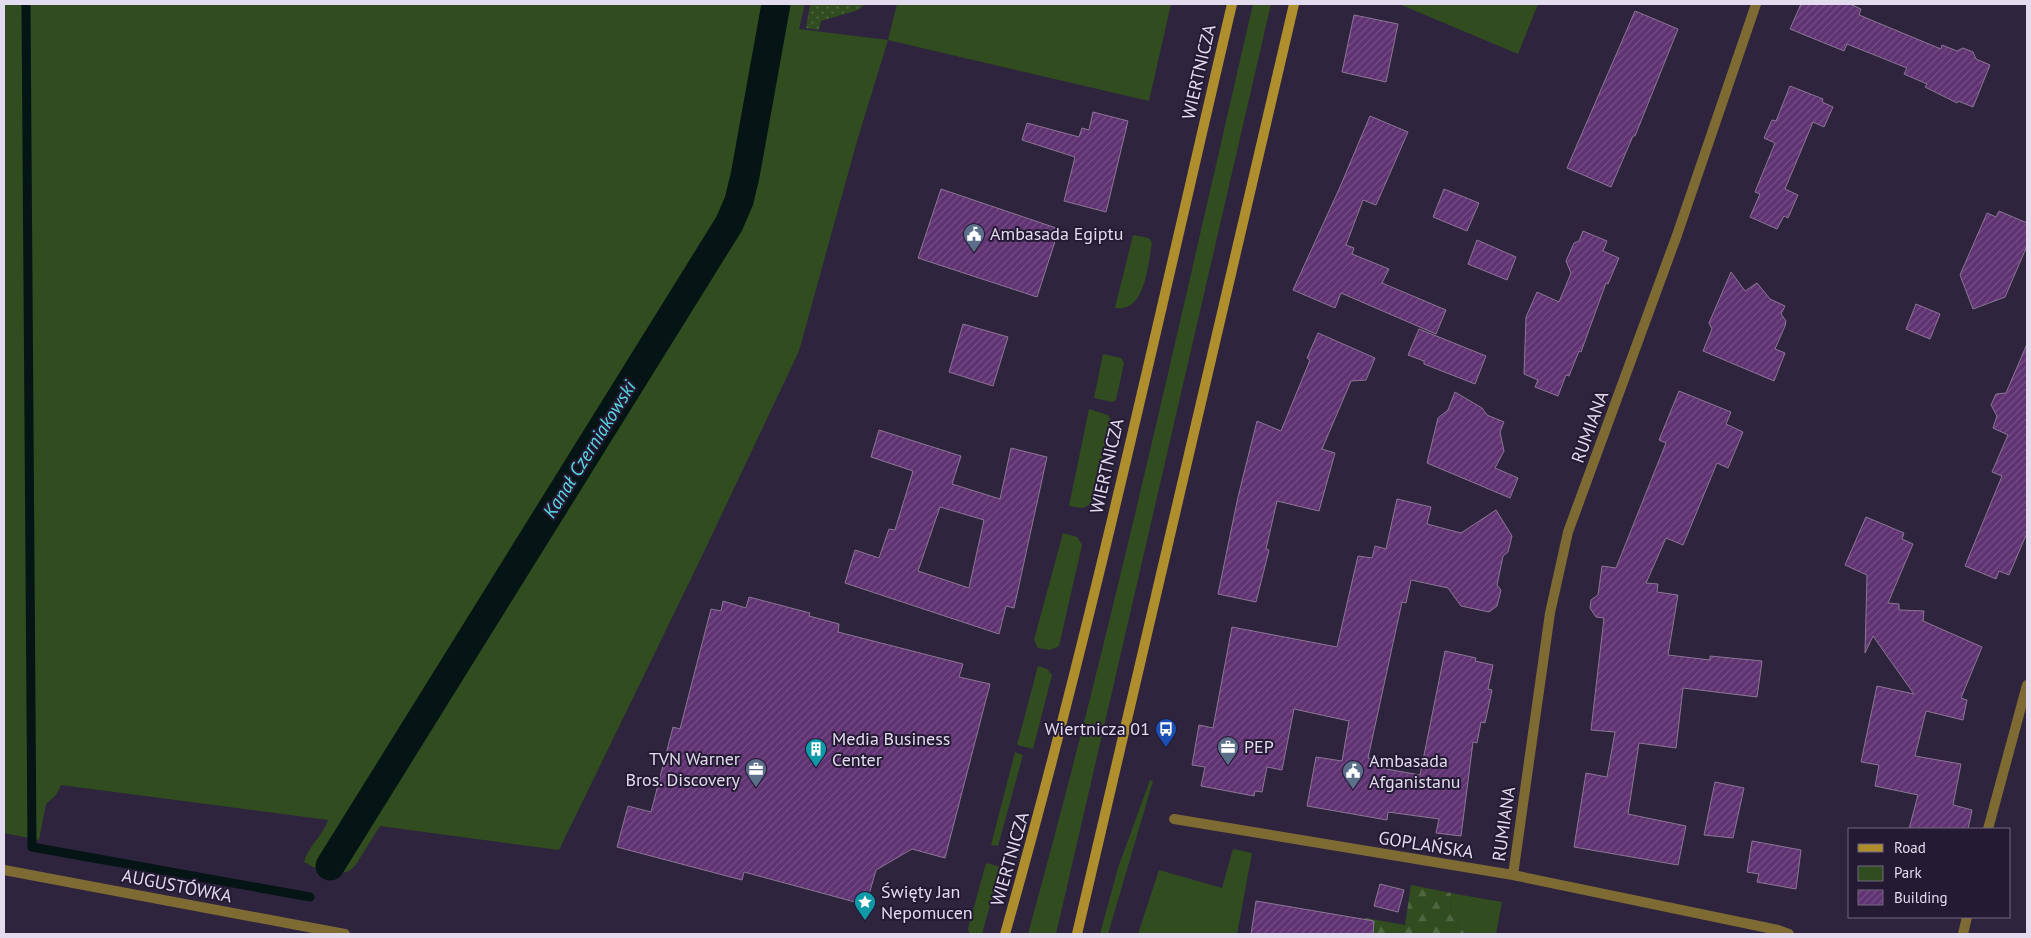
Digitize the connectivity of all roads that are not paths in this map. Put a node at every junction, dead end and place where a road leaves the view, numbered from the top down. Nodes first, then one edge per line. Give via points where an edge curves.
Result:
1 (1232, 4) edge
2 (1294, 4) edge
3 (1756, 4) edge
4 (2027, 685) edge
5 (1174, 819) dead end
6 (1988, 828) edge
7 (4, 870) edge
8 (1513, 876) junction
9 (1967, 918) edge
10 (344, 934) edge
11 (1006, 934) edge
12 (1077, 934) edge
13 (1789, 934) edge
14 (1963, 934) edge

1 - 11 main road, WIERTNICZA via 1077,667
2 - 12 main road
3 - 8 street, RUMIANA via 1677,235 1568,532 1550,613
4 - 6 street
5 - 8 street, GOPLAŃSKA
7 - 10 street, AUGUSTÓWKA
8 - 13 street, GOPLAŃSKA
9 - 14 street

